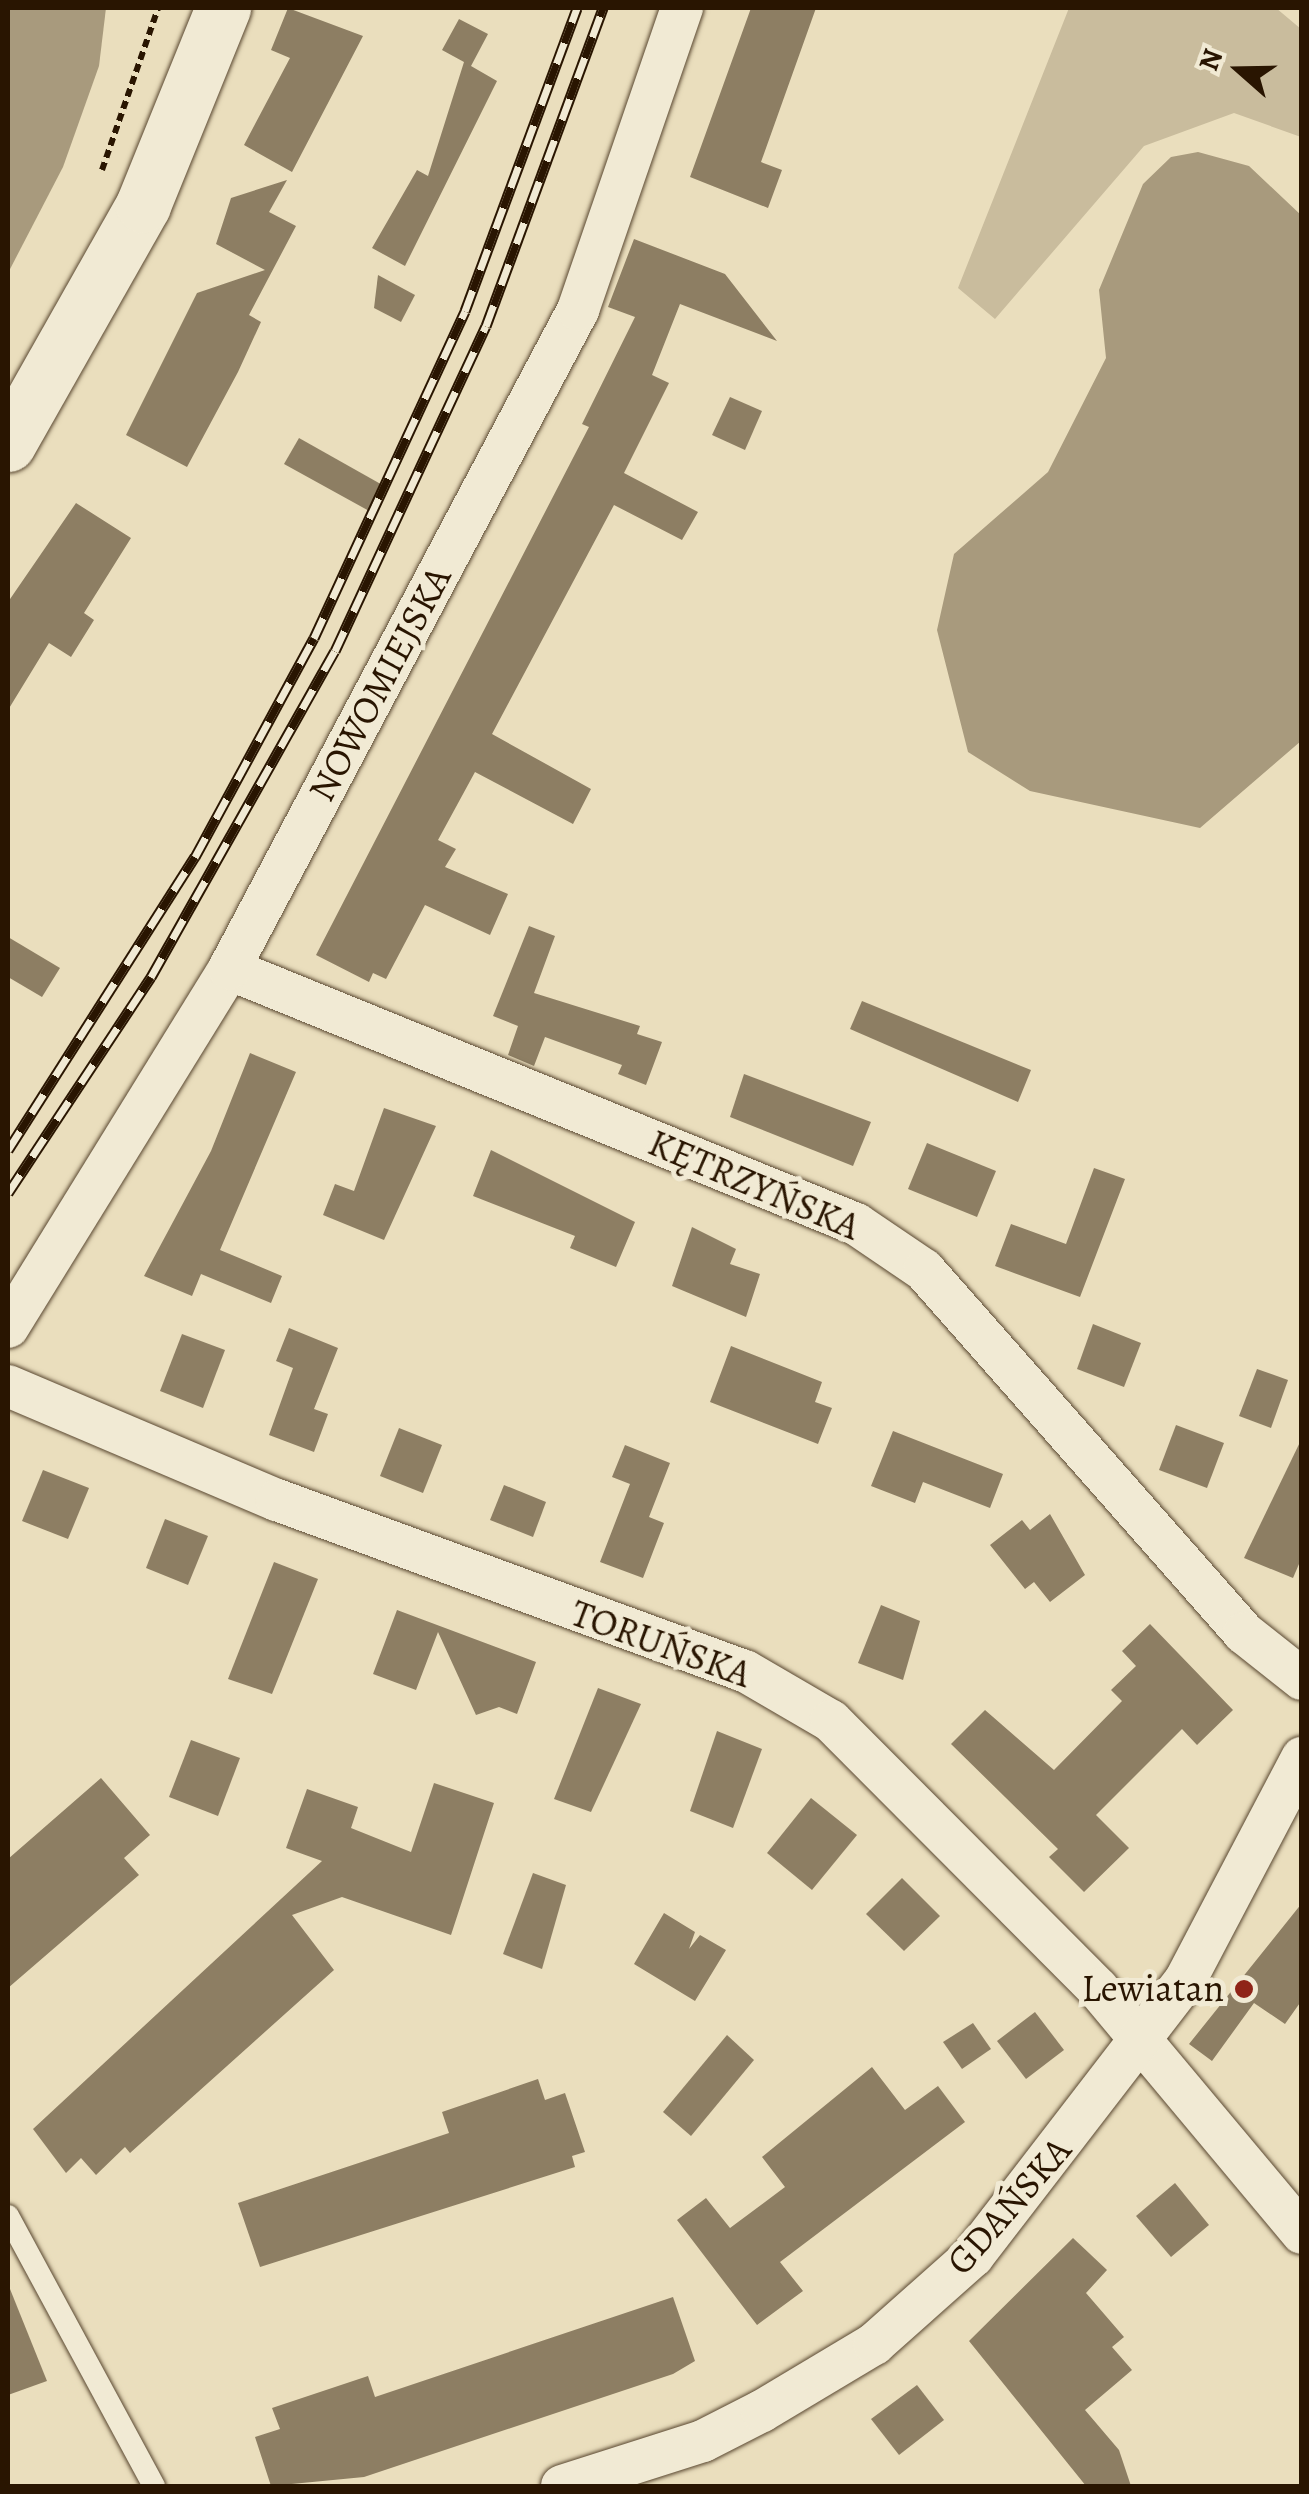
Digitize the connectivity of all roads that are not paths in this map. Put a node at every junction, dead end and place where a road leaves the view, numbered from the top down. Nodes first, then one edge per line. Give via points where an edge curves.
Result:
1 (223, 8) edge
2 (682, 8) edge
3 (8, 444) edge
4 (229, 970) junction
5 (8, 1327) edge
6 (8, 1386) edge
7 (1302, 1679) edge
8 (1302, 1758) edge
9 (1140, 2042) junction
10 (8, 2216) edge
11 (1302, 2232) edge
12 (154, 2486) edge
13 (562, 2486) edge

1 - 3 street via 143,205
2 - 4 street, NOWOMIEJSKA via 578,310
4 - 5 street, NOWOMIEJSKA
4 - 7 street, KĘTRZYŃSKA via 856,1224 924,1270 1244,1633
6 - 9 street, TORUŃSKA via 276,1500 745,1670 831,1721
8 - 9 street, GDAŃSKA via 1216,1928
9 - 11 street, TORUŃSKA
9 - 13 street, GDAŃSKA via 972,2256 874,2344 703,2442
10 - 12 lane

